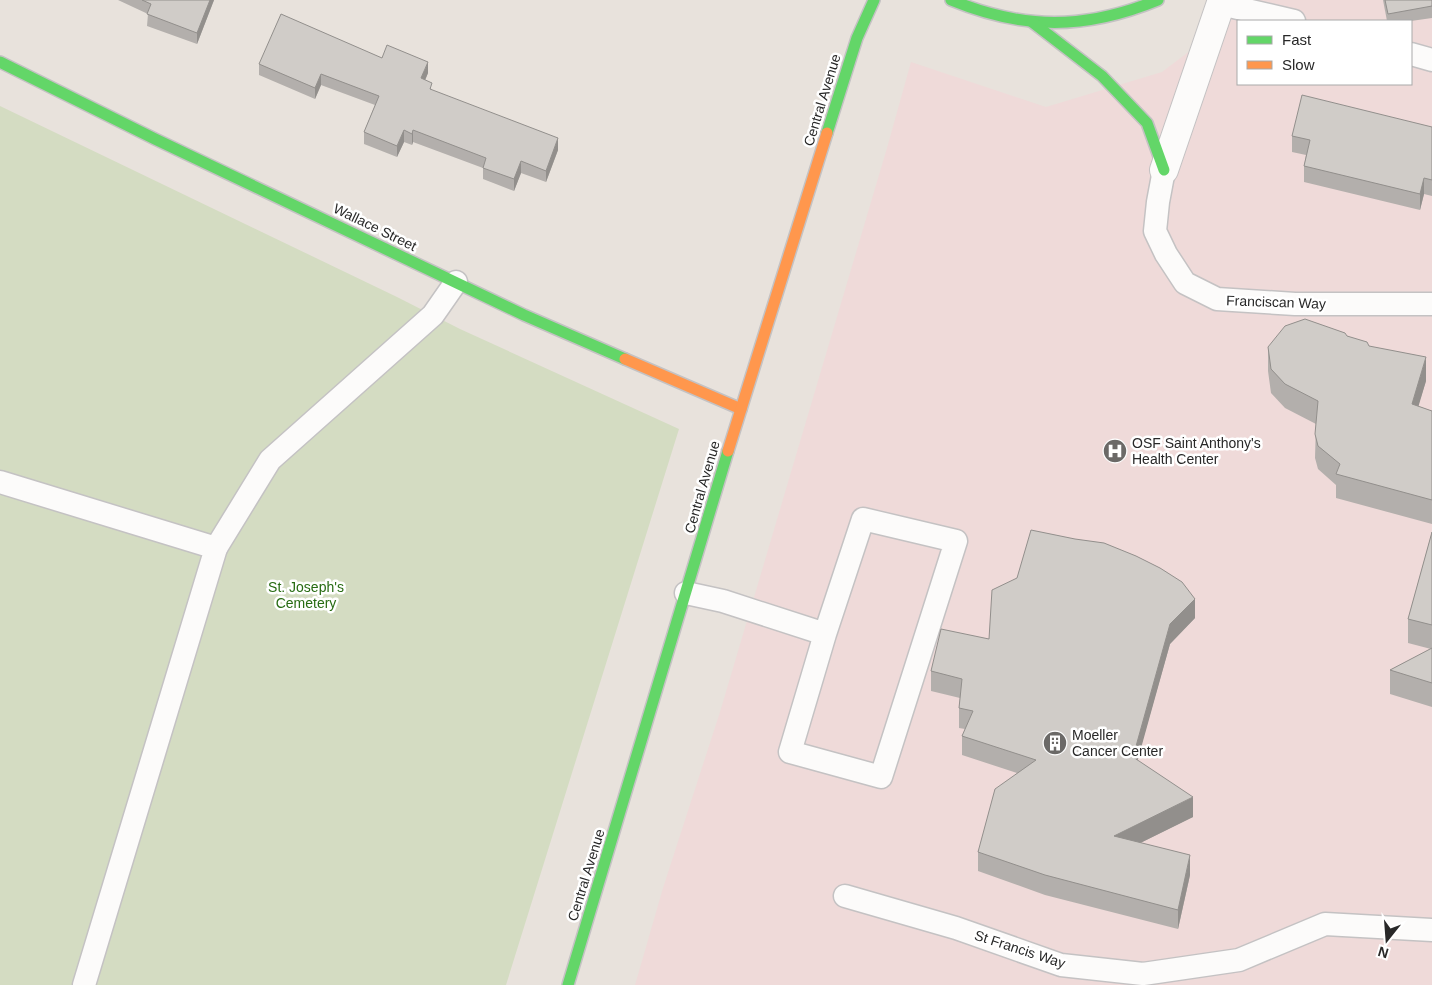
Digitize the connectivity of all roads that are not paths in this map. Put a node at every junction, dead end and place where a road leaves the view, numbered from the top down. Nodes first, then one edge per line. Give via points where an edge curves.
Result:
1 (874, 0) edge
2 (950, 0) edge
3 (1158, 0) edge
4 (1222, 2) edge
5 (1290, 20) edge
6 (1032, 22) junction
7 (1412, 54) edge
8 (1432, 60) edge
9 (0, 62) edge
10 (1164, 170) junction
11 (456, 282) junction
12 (1432, 304) edge
13 (741, 409) junction
14 (0, 482) edge
15 (216, 548) junction
16 (686, 593) junction
17 (826, 634) junction
18 (845, 896) dead end
19 (1432, 930) edge
20 (84, 985) edge
21 (568, 985) edge

1 - 13 street, Central Avenue via 857,38
2 - 6 street via 996,16
3 - 6 street via 1110,17
4 - 5 lane
4 - 10 street, Franciscan Way
6 - 10 street via 1102,76 1147,124
7 - 8 lane
9 - 11 street, Wallace Street
10 - 12 lane, Franciscan Way via 1155,231 1185,283 1217,299 1285,304
11 - 13 street, Wallace Street
11 - 15 lane via 433,315 270,460
13 - 16 street, Central Avenue
14 - 15 lane
15 - 20 lane
16 - 17 lane via 723,601
16 - 21 street, Central Avenue
17 - 17 lane via 790,752 882,777 956,542 863,519
18 - 19 lane, St Francis Way via 956,928 1061,965 1143,974 1239,960 1325,924

